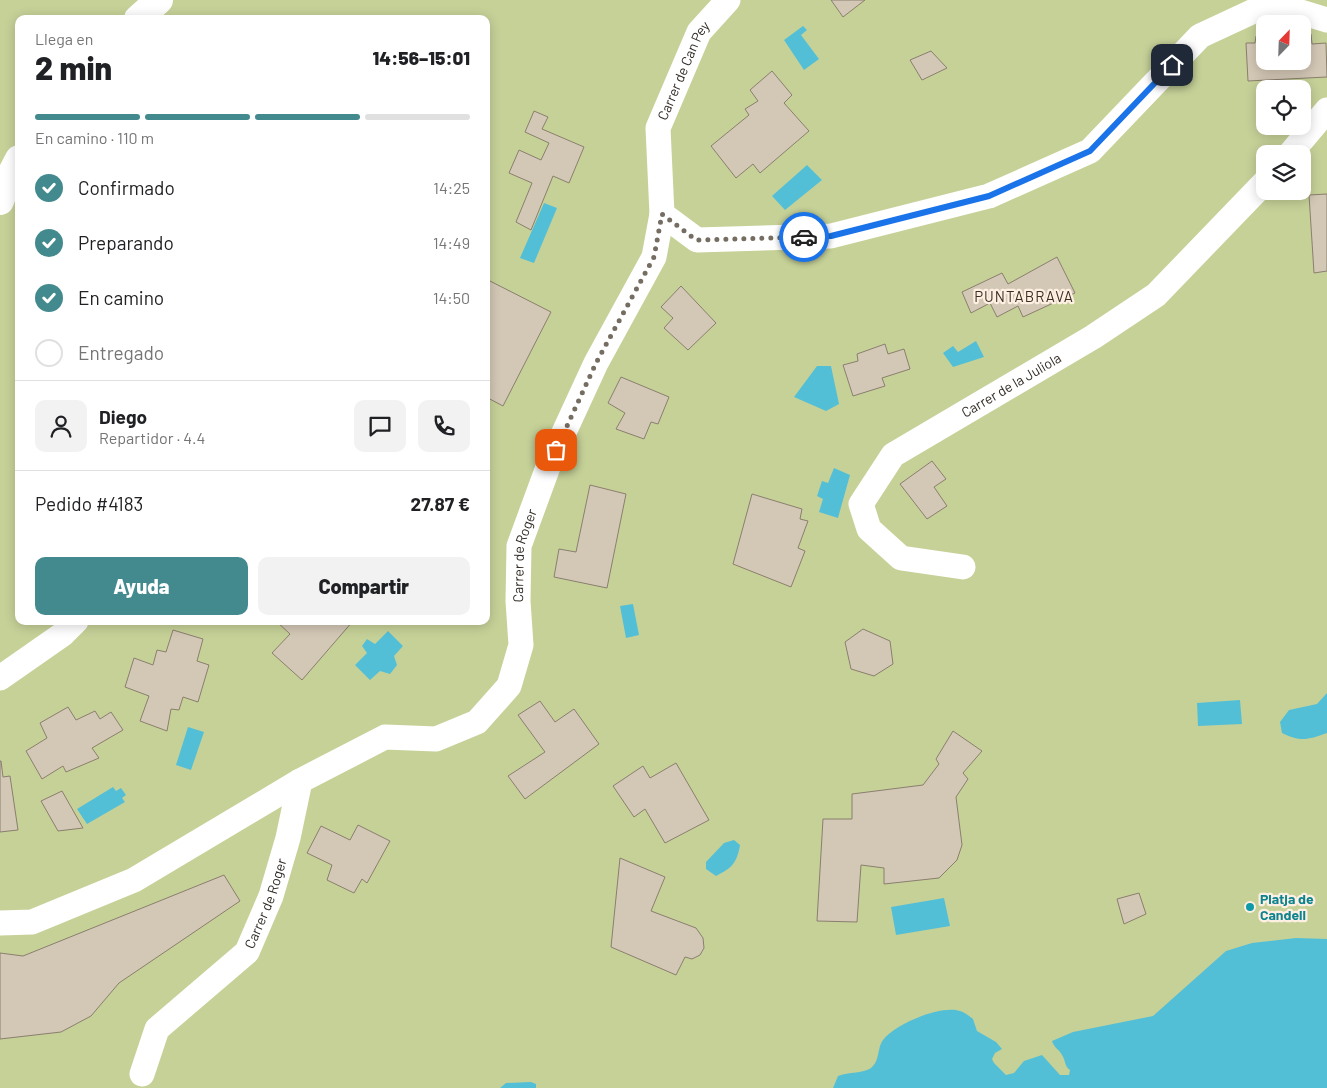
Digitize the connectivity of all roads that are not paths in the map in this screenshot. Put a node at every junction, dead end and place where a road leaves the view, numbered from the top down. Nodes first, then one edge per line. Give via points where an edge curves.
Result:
1 (159, 0) edge
2 (728, 0) edge
3 (142, 15) edge
4 (1327, 20) edge
5 (1327, 110) edge
6 (1298, 145) edge
7 (15, 167) edge
8 (1256, 191) edge
9 (0, 201) edge
10 (662, 214) junction
11 (963, 567) dead end
12 (72, 625) edge
13 (0, 678) edge
14 (300, 781) junction
15 (0, 923) edge
16 (142, 1074) dead end

1 - 3 main road
2 - 10 street, Carrer de Can Pey via 699,32 658,128
4 - 10 street via 1271,4 1200,36 1090,151 989,196 831,236 696,240
5 - 6 street
7 - 9 main road
8 - 11 street, Carrer de la Juliola via 1156,296 893,455 861,504 869,529 901,558
10 - 14 street, Carrer de Roger via 654,257 596,363 548,467 519,546 521,645 508,686 477,722 436,739 385,737
12 - 13 street
14 - 15 street, Carrer de Roger via 134,880 32,922
14 - 16 street, Carrer de Roger via 271,896 248,952 157,1029

